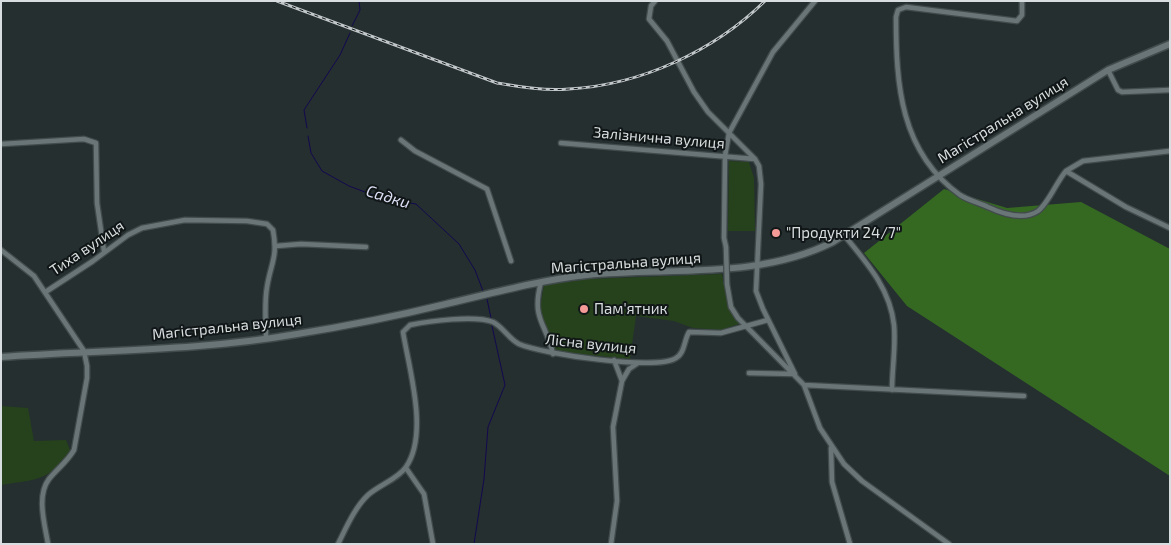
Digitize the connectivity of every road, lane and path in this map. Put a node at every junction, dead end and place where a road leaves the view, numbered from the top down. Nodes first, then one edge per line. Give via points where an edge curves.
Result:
1 (655, 1) edge
2 (815, 1) edge
3 (1022, 1) edge
4 (1170, 44) edge
5 (1108, 70) junction
6 (1170, 90) edge
7 (729, 133) junction
8 (402, 140) dead end
9 (561, 142) dead end
10 (1, 144) edge
11 (1170, 151) edge
12 (724, 156) junction
13 (755, 159) junction
14 (1066, 171) junction
15 (938, 175) junction
16 (1170, 228) edge
17 (844, 234) junction
18 (276, 246) junction
19 (366, 247) dead end
20 (1, 250) edge
21 (104, 251) junction
22 (511, 261) dead end
23 (756, 266) junction
24 (541, 282) junction
25 (47, 292) junction
26 (768, 320) junction
27 (746, 326) junction
28 (266, 338) junction
29 (84, 351) junction
30 (553, 354) junction
31 (1, 357) edge
32 (614, 360) junction
33 (639, 362) junction
34 (749, 373) dead end
35 (795, 374) junction
36 (622, 381) junction
37 (804, 385) junction
38 (892, 390) junction
39 (1024, 396) dead end
40 (830, 447) junction
41 (406, 468) junction
42 (946, 543) edge
43 (48, 544) edge
44 (338, 544) edge
45 (432, 544) edge
46 (611, 544) edge
47 (850, 544) edge

1 - 7 street via 649,19 667,40 708,112
2 - 7 street via 773,52
3 - 15 street via 1022,15 1017,21 906,7 898,10 899,92 917,146
4 - 5 main road, Магістральна вулиця
5 - 6 street via 1122,92
5 - 15 main road, Магістральна вулиця
7 - 12 street
7 - 13 street
8 - 22 street via 422,155 487,189
9 - 12 street, Залізнична вулиця
10 - 21 street via 84,139 96,144 97,203
11 - 14 street via 1082,161
12 - 13 street, Залізнична вулиця
12 - 27 street, bridge via 727,284 731,307
13 - 23 street via 761,184
14 - 15 street via 1040,210 1026,217 998,212 961,195
14 - 16 street via 1126,207
15 - 17 main road, Магістральна вулиця
17 - 23 main road, Магістральна вулиця via 809,254
17 - 38 street via 880,281 891,310 894,326
18 - 19 street
18 - 21 street, Тиха вулиця via 274,230 267,224 185,220 142,228
18 - 28 street via 266,288
20 - 25 street via 34,276
21 - 25 street, Тиха вулиця
23 - 24 main road, Магістральна вулиця via 588,275
23 - 26 street via 756,291
24 - 28 main road, Магістральна вулиця via 367,321
24 - 30 street via 537,312 550,339
25 - 29 street
26 - 27 street
26 - 35 street
27 - 33 street, Лісна вулиця via 721,333 689,332 677,358
27 - 35 street
28 - 29 main road, Магістральна вулиця
29 - 31 main road, Магістральна вулиця
29 - 43 street via 86,378 74,450 48,480 42,494
30 - 32 street, Лісна вулиця
30 - 41 street, Лісна вулиця via 517,343 492,322 430,321 410,325 403,332 418,422 415,444
32 - 33 street, Лісна вулиця
32 - 36 street
33 - 36 street via 629,369
34 - 35 street
35 - 37 street
36 - 46 street via 613,427 617,501
37 - 38 street
37 - 40 street
38 - 39 street
40 - 42 street via 862,481
40 - 47 street via 832,482
41 - 44 street via 367,496
41 - 45 street via 424,494

